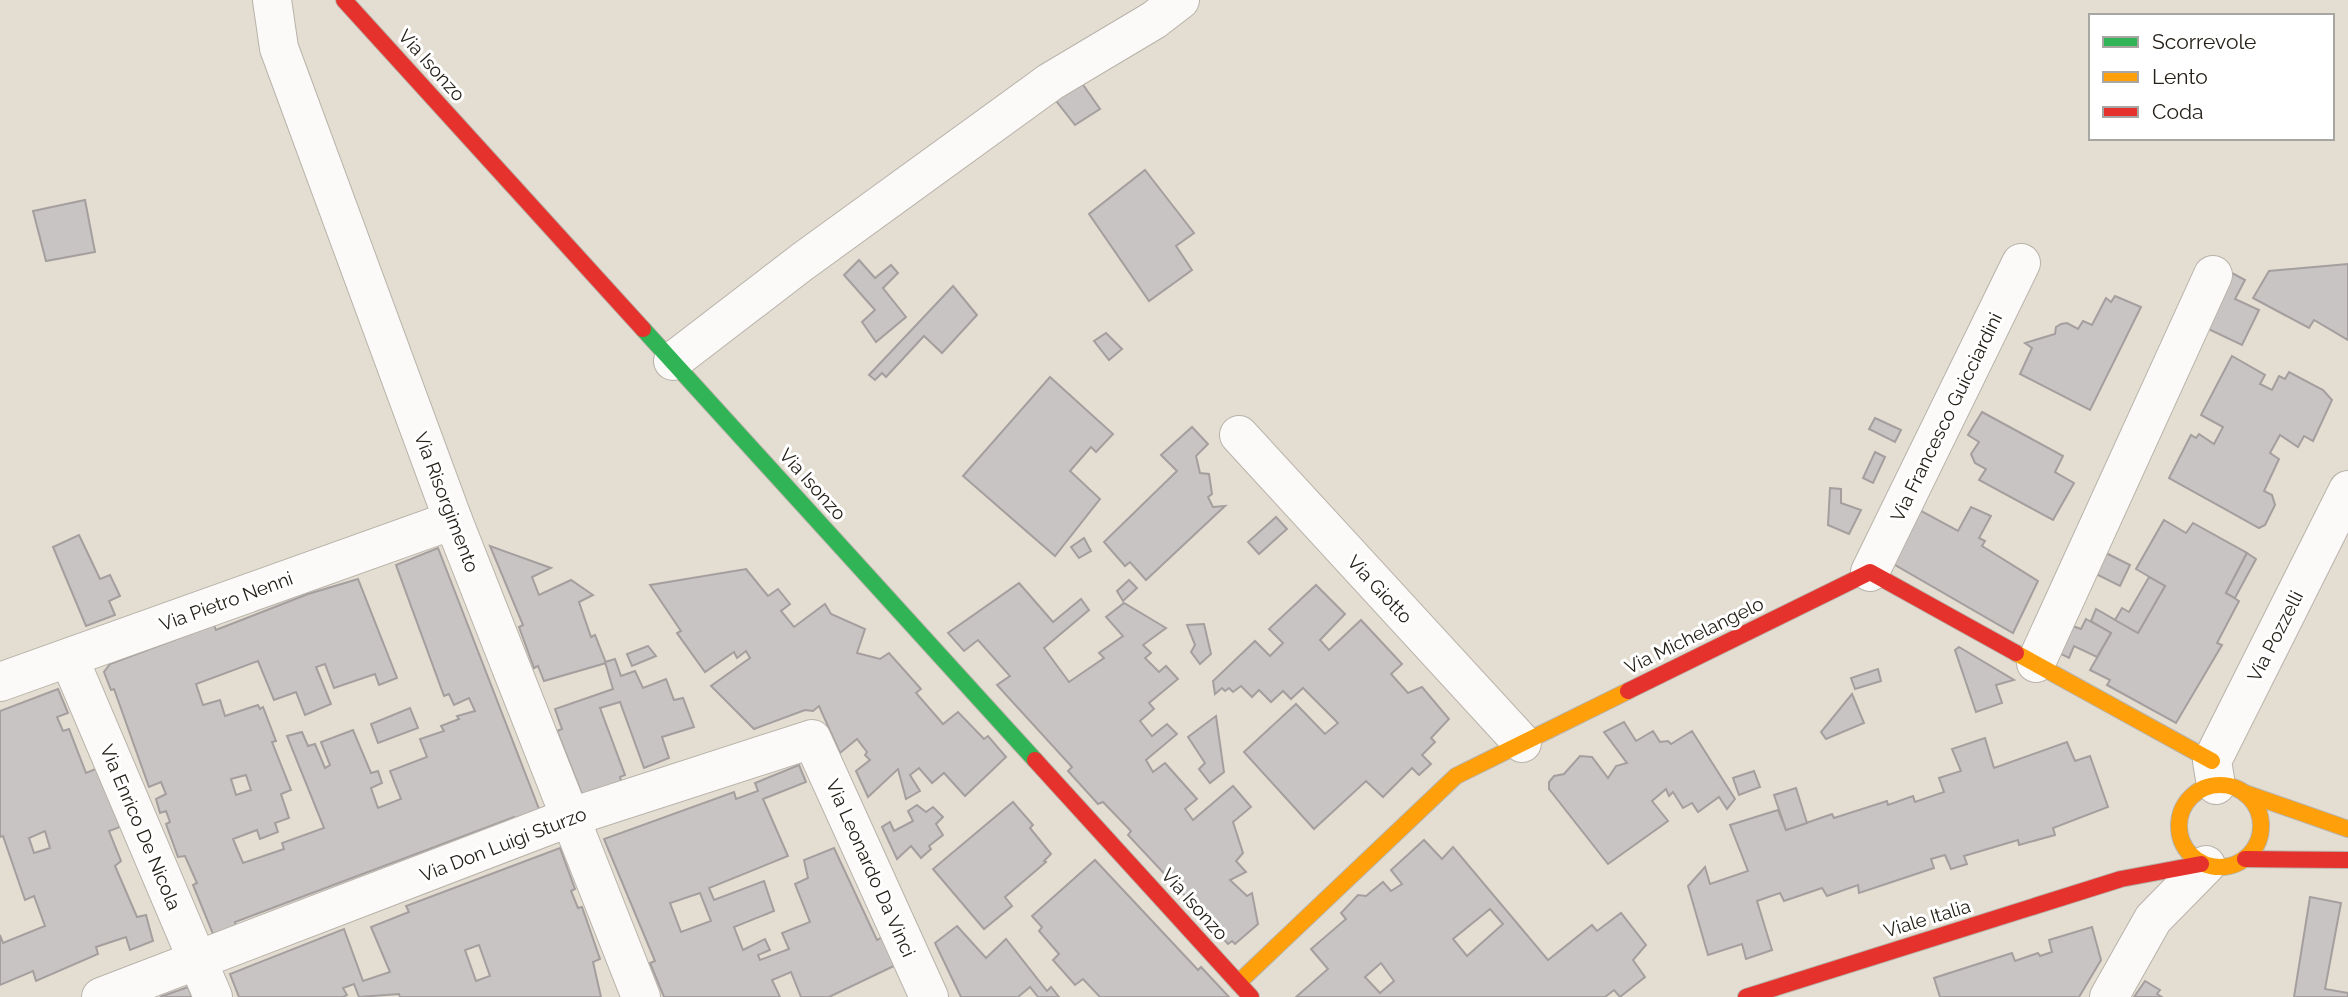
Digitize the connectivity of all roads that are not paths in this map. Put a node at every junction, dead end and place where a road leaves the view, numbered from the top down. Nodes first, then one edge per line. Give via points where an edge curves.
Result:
1 (272, 0) edge
2 (345, 0) edge
3 (1180, 0) edge
4 (2021, 263) dead end
5 (2213, 275) dead end
6 (673, 361) junction
7 (1239, 435) dead end
8 (2348, 490) edge
9 (453, 520) junction
10 (1870, 572) junction
11 (69, 658) junction
12 (2036, 663) junction
13 (0, 682) edge
14 (812, 739) joint
15 (1522, 743) junction
16 (2224, 780) junction
17 (568, 818) junction
18 (2178, 827) junction
19 (2348, 829) edge
20 (2245, 859) junction
21 (2348, 860) edge
22 (2204, 865) junction
23 (2121, 879) junction
24 (197, 960) junction
25 (1238, 983) junction
26 (101, 997) edge
27 (213, 997) edge
28 (641, 997) edge
29 (929, 997) edge
30 (1251, 997) edge
31 (1746, 997) edge
32 (2109, 997) edge

1 - 9 street, Via Risorgimento via 279,48
2 - 6 street, Via Isonzo
3 - 6 street via 1049,82
4 - 10 street, Via Francesco Guicciardini
5 - 12 street
6 - 25 street, Via Isonzo
7 - 15 street, Via Giotto
8 - 16 street, Via Pozzelli
9 - 11 street, Via Pietro Nenni
9 - 17 street, Via Risorgimento
10 - 12 street
10 - 15 street, Via Michelangelo
11 - 13 street, Via Pietro Nenni
11 - 24 street, Via Enrico De Nicola
12 - 16 street
14 - 17 street, Via Don Luigi Sturzo
14 - 29 street, Via Leonardo Da Vinci
15 - 25 street, Via Michelangelo via 1456,776
16 - 18 street, Viale Italia via 2193,794 2185,803
16 - 19 street
16 - 20 street via 2254,802 2261,827 2254,850
17 - 24 street, Via Don Luigi Sturzo
17 - 28 street, Via Risorgimento
18 - 22 street via 2185,848
18 - 23 street, Viale Italia via 2160,849
20 - 21 street, Viale Italia
20 - 22 street, Viale Italia via 2220,868
22 - 23 street, Viale Italia
22 - 32 street via 2153,919
23 - 31 street, Viale Italia
24 - 26 street, Via Don Luigi Sturzo
24 - 27 street, Via Enrico De Nicola
25 - 30 street, Via Isonzo

